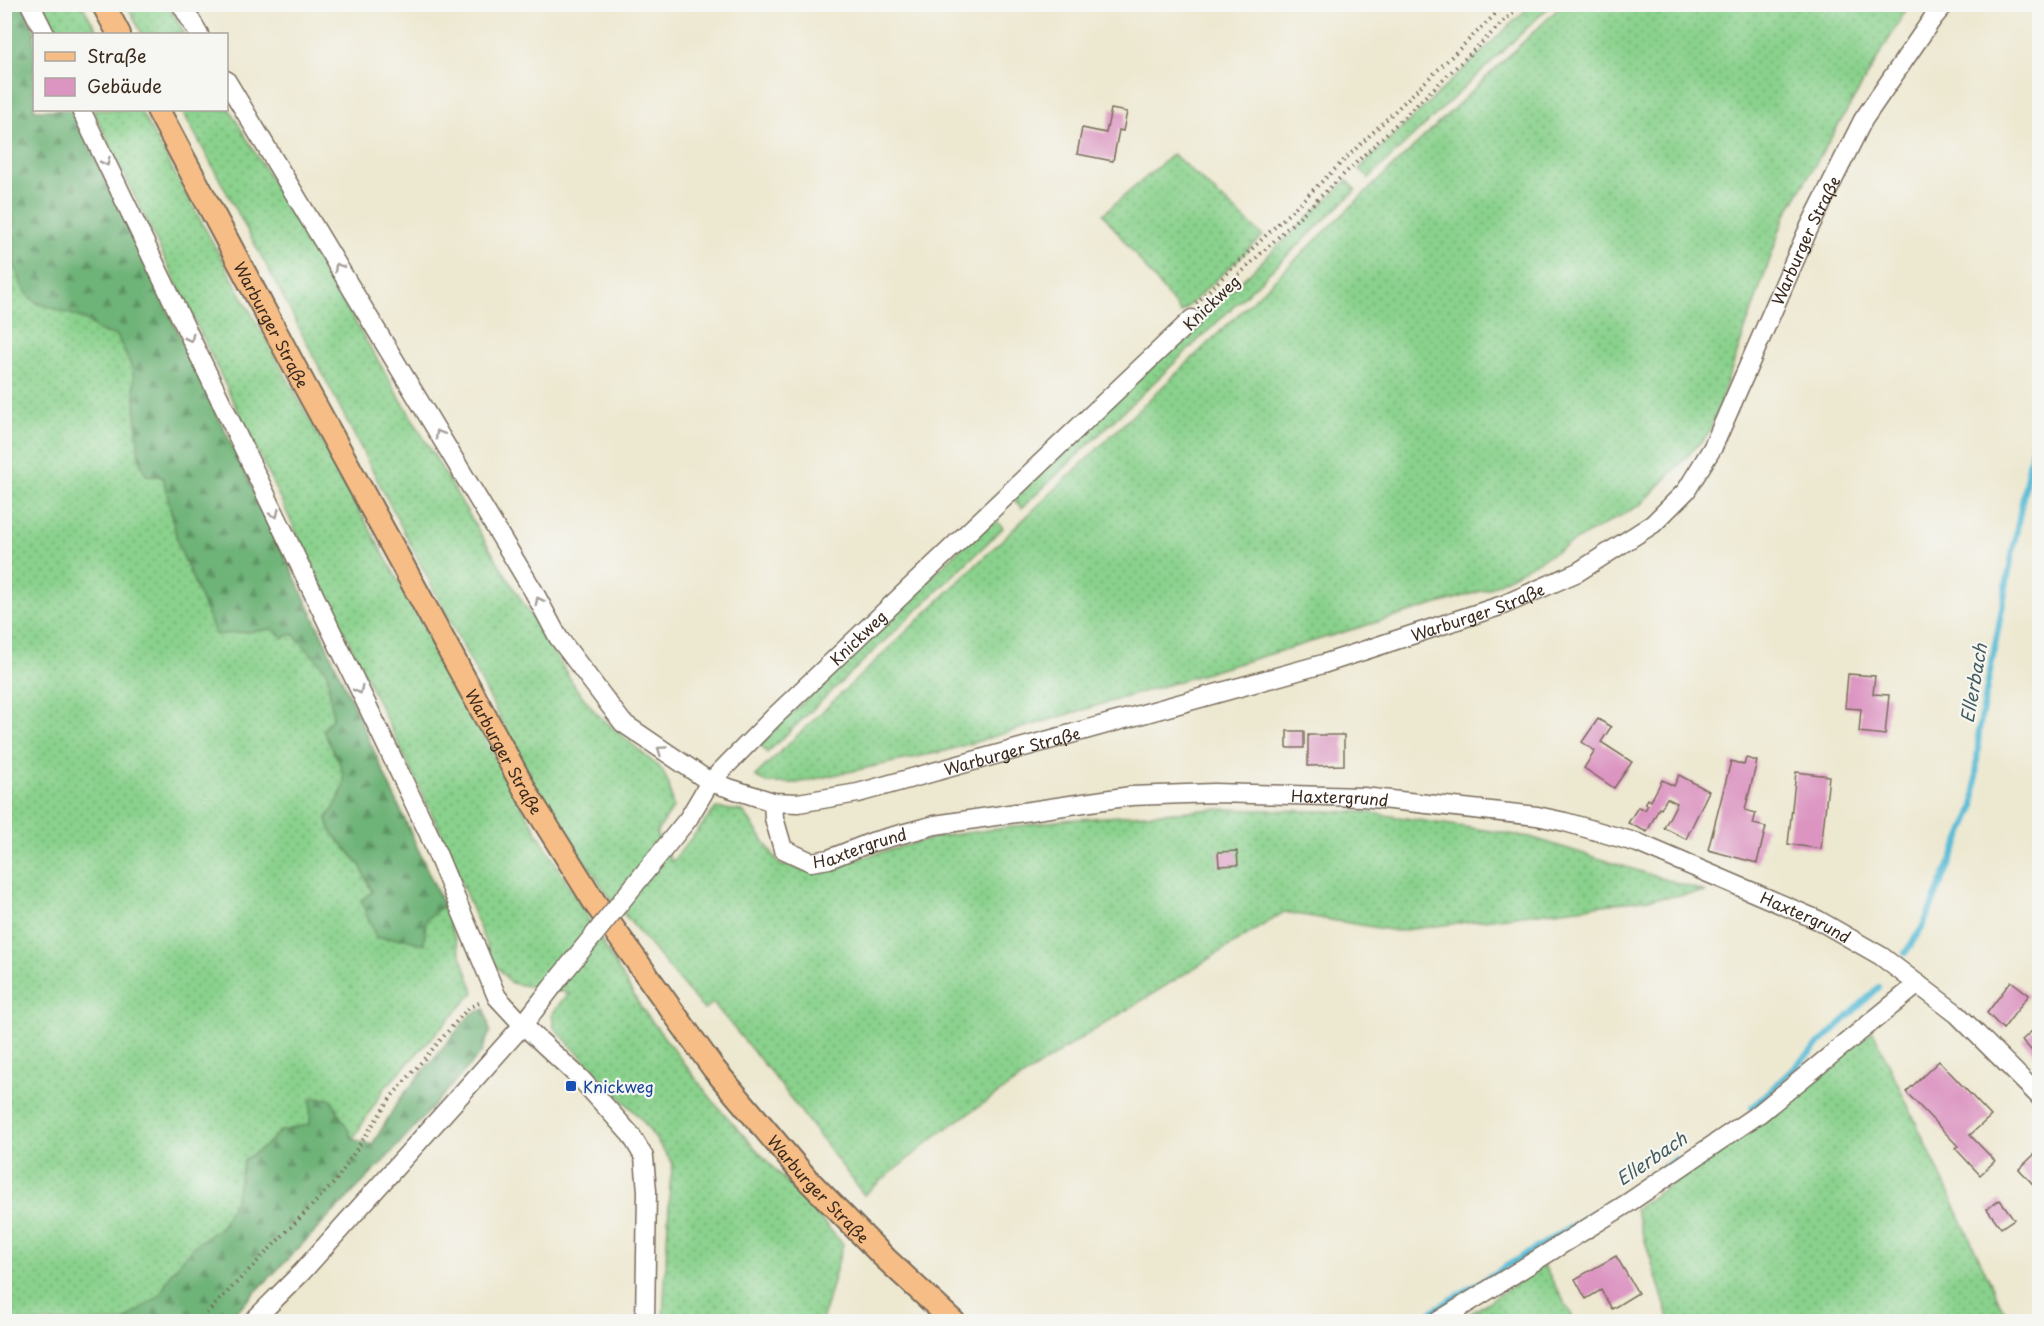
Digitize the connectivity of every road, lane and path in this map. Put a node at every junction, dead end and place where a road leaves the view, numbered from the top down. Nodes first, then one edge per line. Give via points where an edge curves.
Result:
1 (30, 4) edge
2 (103, 4) edge
3 (181, 4) edge
4 (1522, 4) edge
5 (1945, 4) edge
6 (44, 33) edge
7 (118, 33) edge
8 (198, 33) edge
9 (228, 83) edge
10 (81, 111) edge
11 (159, 111) edge
12 (1192, 319) joint
13 (710, 782) junction
14 (773, 802) junction
15 (1918, 984) junction
16 (497, 997) junction
17 (523, 1024) junction
18 (2040, 1096) edge
19 (198, 1322) edge
20 (252, 1322) edge
21 (645, 1322) edge
22 (954, 1322) edge
23 (1437, 1322) edge

1 - 6 street
2 - 7 main road
3 - 8 street
4 - 12 path, Knickweg
5 - 14 street, Warburger Straße via 1863,120 1808,230 1713,447 1686,491 1653,524 1578,572 1503,605 1323,664 858,793 798,803
13 -> 9 street, Warburger Straße via 623,723 558,637
10 -> 16 street via 428,832
11 - 22 main road, Warburger Straße via 529,797 595,903 708,1060 807,1179
12 - 13 street, Knickweg
13 - 14 street, Warburger Straße
13 - 17 street, Knickweg, bridge via 688,819
14 - 15 street, Haxtergrund via 783,849 811,862 935,825 1131,796 1214,793 1363,797 1537,816 1638,843 1818,920 1881,956
15 - 18 street, Haxtergrund via 1957,1014
15 - 23 street via 1760,1113 1628,1203
16 - 17 street
16 - 19 path via 469,1007 392,1096 335,1182
17 - 20 street, Knickweg via 302,1272
17 - 21 street via 581,1079 631,1135 645,1161

